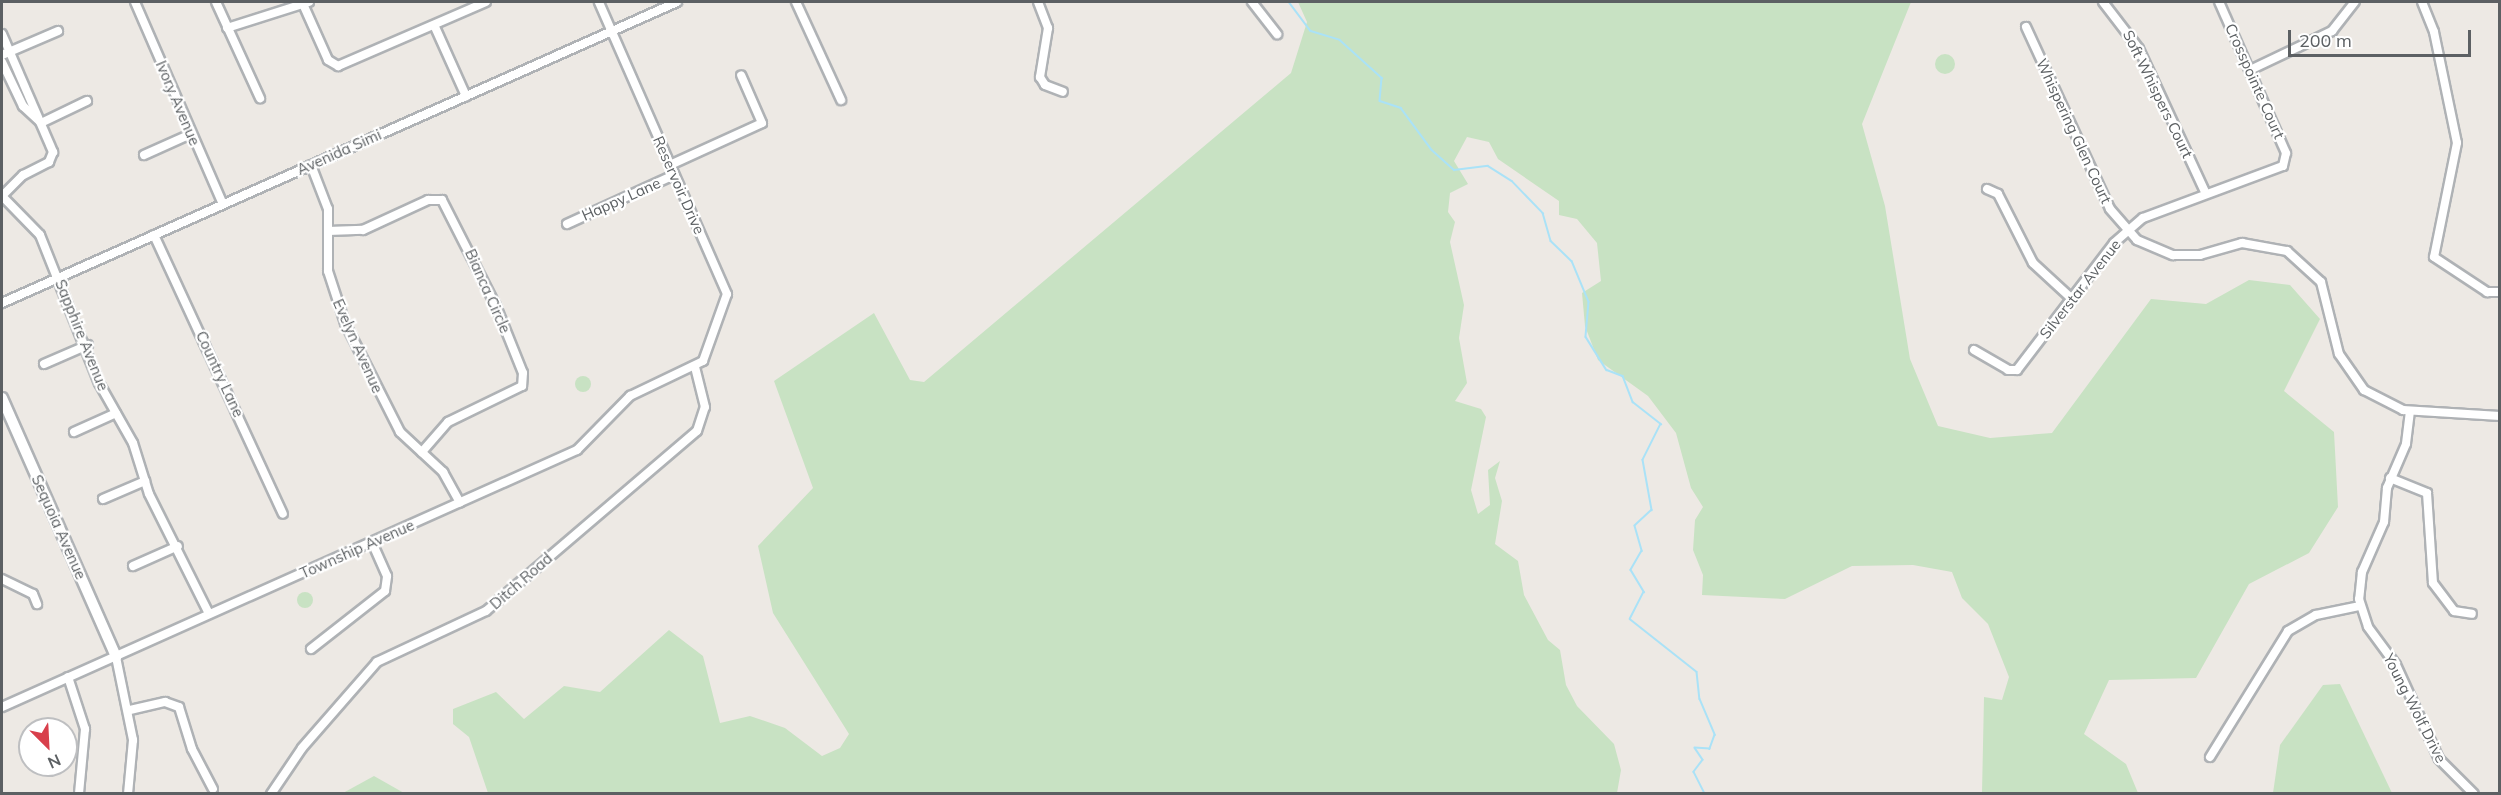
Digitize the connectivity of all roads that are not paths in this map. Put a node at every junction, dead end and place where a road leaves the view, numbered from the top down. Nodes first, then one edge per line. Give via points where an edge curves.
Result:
1 (135, 2) edge
2 (216, 2) edge
3 (486, 2) edge
4 (599, 2) edge
5 (677, 2) edge
6 (796, 2) edge
7 (1038, 2) edge
8 (1252, 2) edge
9 (2103, 2) edge
10 (2219, 2) edge
11 (2355, 2) edge
12 (2422, 2) edge
13 (306, 3) edge
14 (435, 27) junction
15 (2026, 27) dead end
16 (227, 28) junction
17 (58, 31) dead end
18 (612, 31) junction
19 (2, 34) edge
20 (1277, 34) dead end
21 (5, 54) edge
22 (2, 62) edge
23 (2250, 70) junction
24 (741, 75) dead end
25 (1064, 92) dead end
26 (466, 96) junction
27 (261, 98) dead end
28 (841, 100) dead end
29 (87, 101) dead end
30 (41, 123) junction
31 (191, 134) junction
32 (144, 155) dead end
33 (2286, 161) joint
34 (311, 165) junction
35 (670, 165) junction
36 (674, 175) junction
37 (1987, 189) dead end
38 (2205, 192) junction
39 (2, 196) edge
40 (223, 204) junction
41 (567, 224) dead end
42 (328, 231) junction
43 (2127, 231) junction
44 (154, 235) junction
45 (59, 277) junction
46 (2495, 293) edge
47 (2071, 298) junction
48 (2, 303) edge
49 (88, 345) junction
50 (1974, 350) dead end
51 (44, 364) dead end
52 (694, 367) junction
53 (2, 398) edge
54 (2410, 411) junction
55 (116, 413) junction
56 (2499, 416) edge
57 (74, 432) dead end
58 (422, 452) junction
59 (2390, 478) junction
60 (145, 481) junction
61 (103, 499) dead end
62 (460, 503) junction
63 (283, 514) dead end
64 (372, 542) junction
65 (178, 546) junction
66 (133, 566) dead end
67 (2, 579) edge
68 (37, 604) dead end
69 (2360, 606) junction
70 (209, 614) junction
71 (2472, 614) dead end
72 (311, 649) dead end
73 (116, 657) junction
74 (68, 677) junction
75 (2, 707) edge
76 (130, 710) junction
77 (2210, 757) dead end
78 (213, 789) dead end
79 (79, 794) edge
80 (128, 794) edge
81 (271, 794) edge
82 (2474, 794) edge

1 - 31 street, Ivory Avenue
2 - 16 street
3 - 14 street
4 - 18 street, Reservoir Drive
5 - 18 street, Avenida Simi
6 - 28 street
7 - 25 street via 1048,28 1040,77 1045,85
8 - 20 street
9 - 38 street, Soft Whispers Court via 2139,49
10 - 23 street, Crosspointe Court
11 - 23 street via 2332,31
12 - 46 street via 2434,32 2457,143 2434,257 2440,266
13 - 14 street via 328,60 338,66
13 - 16 street
14 - 26 street
15 - 43 street, Whispering Glen Court via 2110,209
16 - 27 street
17 - 21 street
18 - 26 street, Avenida Simi
18 - 35 street, Reservoir Drive
19 - 21 street
21 - 30 street
22 - 30 street via 23,106
23 - 33 street, Crosspointe Court
24 - 35 street via 762,123
26 - 34 street, Avenida Simi
29 - 30 street
30 - 39 street via 52,157
31 - 32 street
31 - 40 street, Ivory Avenue
33 - 38 street, Silverstar Avenue via 2279,169
34 - 40 street, Avenida Simi
34 - 42 street, Evelyn Avenue via 326,200
35 - 36 street, Reservoir Drive
36 - 41 street, Happy Lane
36 - 52 street, Reservoir Drive via 727,294 706,357
37 - 47 street via 1998,194 2033,263
38 - 43 street, Silverstar Avenue via 2157,210
39 - 45 street, Sapphire Avenue via 32,224
40 - 44 street, Avenida Simi
42 - 58 street, Evelyn Avenue via 328,271 345,323 390,415
42 - 58 street, Bianca Circle via 363,230 429,200 442,200 496,306 523,373 522,386 448,422
43 - 47 street, Silverstar Avenue
43 - 54 street, Whispering Glen Court via 2148,247 2173,255 2257,243 2300,259 2328,295 2340,354 2354,380 2376,399
44 - 45 street, Avenida Simi
44 - 63 street, Country Lane
45 - 48 street, Avenida Simi
45 - 49 street, Sapphire Avenue
47 - 50 street, Silverstar Avenue via 2012,371
49 - 51 street
49 - 55 street, Sapphire Avenue
52 - 62 street, Township Avenue via 630,396 577,450
52 - 81 street, Ditch Road via 705,407 697,431 486,611 377,662 302,748
53 - 73 street, Sequoia Avenue
54 - 56 street, Whispering Glen Court
54 - 59 street, Young Wolf Drive via 2406,444
55 - 57 street
55 - 60 street, Sapphire Avenue
58 - 62 street, Evelyn Avenue via 443,472
59 - 69 street, Young Wolf Drive via 2381,535 2362,572
59 - 71 street via 2427,493 2433,583 2454,611
60 - 61 street
60 - 65 street, Sapphire Avenue
62 - 64 street, Township Avenue
64 - 70 street, Township Avenue
64 - 72 street via 387,576 385,591
65 - 66 street
65 - 70 street, Sapphire Avenue
67 - 68 street via 33,594
69 - 77 street via 2316,615 2288,631
69 - 82 street, Young Wolf Drive via 2368,627 2401,675 2439,759
70 - 73 street, Township Avenue
73 - 74 street, Township Avenue
73 - 76 street
74 - 75 street, Township Avenue
74 - 79 street via 84,729
76 - 78 street via 165,702 179,707 192,749
76 - 80 street

